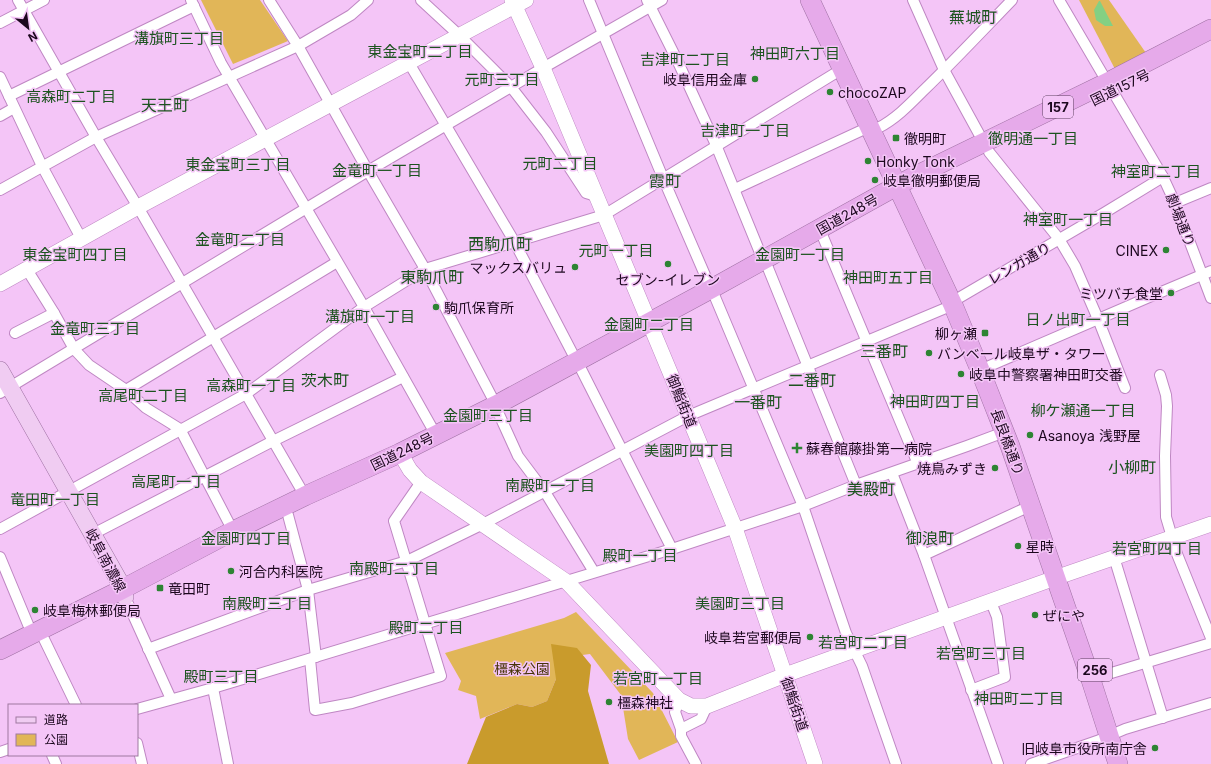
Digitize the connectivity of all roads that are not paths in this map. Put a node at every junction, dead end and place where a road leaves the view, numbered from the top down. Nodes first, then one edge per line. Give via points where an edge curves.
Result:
1 (18, 0) edge
2 (44, 0) edge
3 (269, 0) edge
4 (368, 0) edge
5 (421, 0) edge
6 (589, 0) edge
7 (662, 0) edge
8 (810, 0) edge
9 (820, 0) edge
10 (913, 0) edge
11 (1012, 0) edge
12 (1059, 0) edge
13 (518, 2) edge
14 (193, 3) edge
15 (649, 3) edge
16 (24, 10) junction
17 (0, 23) edge
18 (1211, 29) edge
19 (603, 34) junction
20 (460, 36) junction
21 (1211, 42) edge
22 (298, 46) junction
23 (409, 63) junction
24 (543, 68) junction
25 (842, 69) junction
26 (944, 70) junction
27 (59, 72) junction
28 (0, 77) edge
29 (230, 77) junction
30 (511, 87) junction
31 (1110, 87) junction
32 (9, 96) junction
33 (330, 105) junction
34 (14, 108) junction
35 (0, 116) edge
36 (446, 125) junction
37 (874, 127) junction
38 (96, 138) junction
39 (266, 140) junction
40 (716, 145) junction
41 (987, 148) junction
42 (42, 166) junction
43 (368, 171) junction
44 (1163, 177) junction
45 (663, 178) junction
46 (1211, 188) edge
47 (735, 189) junction
48 (902, 189) junction
49 (0, 190) edge
50 (596, 196) junction
51 (1175, 203) junction
52 (138, 207) junction
53 (306, 209) junction
54 (604, 215) junction
55 (823, 237) junction
56 (81, 238) junction
57 (1059, 239) junction
58 (514, 241) junction
59 (337, 262) junction
60 (766, 264) junction
61 (26, 268) junction
62 (425, 269) junction
63 (1206, 273) edge
64 (182, 283) junction
65 (0, 284) edge
66 (713, 293) junction
67 (1211, 298) edge
68 (955, 302) junction
69 (364, 307) junction
70 (54, 313) junction
71 (1098, 318) junction
72 (651, 326) junction
73 (15, 333) dead end
74 (213, 337) junction
75 (867, 342) junction
76 (74, 349) junction
77 (579, 365) junction
78 (808, 366) junction
79 (987, 367) junction
80 (0, 370) edge
81 (1160, 375) dead end
82 (403, 377) junction
83 (1125, 388) dead end
84 (3, 389) edge
85 (753, 389) junction
86 (126, 390) junction
87 (246, 394) junction
88 (497, 409) junction
89 (688, 416) junction
90 (180, 429) junction
91 (1008, 430) junction
92 (436, 434) junction
93 (273, 441) junction
94 (623, 451) junction
95 (401, 456) junction
96 (918, 464) junction
97 (892, 473) junction
98 (204, 476) junction
99 (421, 482) junction
100 (856, 485) junction
101 (66, 492) junction
102 (545, 492) junction
103 (305, 496) junction
104 (803, 506) junction
105 (1030, 506) junction
106 (288, 515) junction
107 (483, 524) junction
108 (1211, 524) edge
109 (735, 528) junction
110 (0, 529) edge
111 (233, 531) junction
112 (93, 534) junction
113 (1172, 538) junction
114 (672, 549) junction
115 (924, 555) junction
116 (0, 557) edge
117 (1114, 558) junction
118 (407, 561) junction
119 (594, 572) junction
120 (1059, 577) junction
121 (566, 582) junction
122 (308, 590) junction
123 (122, 592) junction
124 (991, 602) junction
125 (945, 618) junction
126 (424, 624) junction
127 (38, 636) junction
128 (1211, 638) edge
129 (1211, 643) edge
130 (2, 649) edge
131 (148, 649) junction
132 (854, 651) junction
133 (313, 658) junction
134 (1147, 662) junction
135 (785, 675) junction
136 (1098, 677) junction
137 (213, 688) junction
138 (971, 690) junction
139 (171, 699) junction
140 (679, 700) junction
141 (75, 704) edge
142 (1211, 704) edge
143 (707, 706) junction
144 (138, 709) edge
145 (1163, 718) junction
146 (681, 729) junction
147 (1113, 735) junction
148 (138, 747) edge
149 (142, 764) edge
150 (228, 764) edge
151 (696, 764) edge
152 (815, 764) edge
153 (896, 764) edge
154 (998, 764) edge
155 (1031, 764) edge
156 (1118, 764) edge
157 (1125, 764) edge

1 - 16 street
2 - 16 street
3 - 22 street
4 - 22 street via 351,15
5 - 20 street
6 - 19 street
7 - 15 street
8 - 25 highway, 長良橋通り
9 - 37 highway, 長良橋通り
10 - 26 street
11 - 26 street
12 - 31 street, 劇場通り
13 - 20 street
13 - 24 street, 御鮨街道
14 - 27 street
14 - 29 street
15 - 19 street
15 - 40 street
16 - 17 street
16 - 27 street
18 - 31 highway, 国道157号 / 157
19 - 24 street
19 - 45 street
20 - 23 street
20 - 30 street
21 - 31 highway, 国道157号 / 157
22 - 29 street
22 - 33 street
23 - 33 street
23 - 36 street
24 - 30 street
24 - 50 street, 御鮨街道
25 - 37 highway, 長良橋通り
25 - 40 street
26 - 37 street via 906,108 886,124
26 - 41 street
27 - 32 street
27 - 38 street
28 - 32 street
29 - 38 street
29 - 39 street
30 - 36 street
30 - 50 street via 546,132 586,193
31 - 41 highway, 国道157号 / 157
31 - 44 street, 劇場通り
32 - 34 street
33 - 39 street
33 - 43 street
34 - 35 street
34 - 42 street
36 - 43 street
36 - 58 street
37 - 47 street
37 - 48 highway, 長良橋通り
38 - 42 street
38 - 52 street
39 - 52 street
39 - 53 street
40 - 45 street
40 - 47 street
41 - 48 highway, 国道157号 / 157
41 - 57 street
42 - 49 street
42 - 56 street
43 - 53 street
43 - 62 street
44 - 51 street, 劇場通り
44 - 57 street, レンガ通り
45 - 54 street
45 - 66 street
46 - 51 street
47 - 60 street
48 - 55 highway, 国道248号
48 - 60 highway, 国道248号
48 - 68 highway, 長良橋通り / 256
50 - 54 street, 御鮨街道
51 - 63 street, 劇場通り
52 - 56 street
52 - 64 street
53 - 59 street
53 - 64 street
54 - 58 street
54 - 72 street, 御鮨街道
55 - 60 highway, 国道248号
55 - 75 street
56 - 61 street
57 - 68 street, レンガ通り
57 - 71 street via 1075,266
58 - 62 street
58 - 77 street
59 - 69 street
59 - 74 street
60 - 66 highway, 国道248号
60 - 78 street
61 - 65 street
61 - 70 street
62 - 69 street
62 - 88 street
63 - 67 street, 劇場通り
63 - 71 street
64 - 74 street
64 - 76 street
66 - 72 highway, 国道248号
66 - 85 street
68 - 75 street, レンガ通り
68 - 79 highway, 長良橋通り / 256
68 - 91 highway, 長良橋通り / 256 via 980,370
69 - 82 street
69 - 87 street
70 - 73 street
70 - 76 street
71 - 79 street
71 - 83 street
72 - 77 highway, 国道248号
72 - 89 street, 御鮨街道
74 - 86 street
74 - 87 street
75 - 78 street, レンガ通り
75 - 96 street
76 - 84 street
76 - 86 street via 89,365
77 - 88 highway, 国道248号
77 - 94 street
78 - 85 street, レンガ通り
78 - 100 street
79 - 91 highway, 長良橋通り / 256
80 - 84 main road, 岐阜南濃線
81 - 113 street via 1167,406 1166,518
82 - 92 street
82 - 93 street
84 - 101 main road, 岐阜南濃線
85 - 89 street, レンガ通り
85 - 104 street
86 - 90 street via 146,408
87 - 90 street
87 - 93 street
88 - 92 highway, 国道248号
88 - 95 highway, 国道248号
88 - 102 street via 518,456
89 - 94 street, レンガ通り
89 - 109 street, 御鮨街道
90 - 98 street
90 - 101 street
91 - 96 street
91 - 105 highway, 長良橋通り / 256
91 - 120 highway, 長良橋通り / 256
92 - 95 highway, 国道248号
93 - 98 street
93 - 103 street
94 - 102 street, レンガ通り
94 - 114 street
95 - 99 street
95 - 103 highway, 国道248号
95 - 106 highway, 国道248号
96 - 97 street
97 - 100 street
97 - 115 street
98 - 111 street
98 - 112 street
99 - 107 street
99 - 118 street via 394,521
100 - 104 street
101 - 110 street
101 - 112 main road, 岐阜南濃線
101 - 123 main road, 岐阜南濃線
102 - 107 street, レンガ通り
102 - 119 street
103 - 111 highway, 国道248号
104 - 109 street
104 - 132 street
105 - 115 street
105 - 120 highway, 長良橋通り / 256
106 - 122 street
106 - 123 highway, 国道248号 via 238,542
107 - 118 street, レンガ通り
107 - 121 street
108 - 113 street
109 - 114 street
109 - 135 street, 御鮨街道
111 - 123 highway, 国道248号
112 - 123 main road, 岐阜南濃線
113 - 117 street
113 - 128 street
114 - 119 street
115 - 125 street
116 - 127 street
117 - 120 street
117 - 134 street
118 - 122 street, レンガ通り
118 - 126 street
119 - 121 street
120 - 124 street
120 - 136 highway, 長良橋通り / 256
120 - 147 highway, 長良橋通り / 256
121 - 126 street
121 - 140 street
122 - 131 street, レンガ通り
122 - 133 street
123 - 127 highway, 国道248号
123 - 131 street
124 - 125 street
124 - 138 street via 997,617 1005,677
125 - 132 street
125 - 138 street
126 - 133 street
126 - 133 street via 441,676 352,703 315,710
127 - 130 highway, 国道248号
127 - 141 street
129 - 134 street
131 - 139 street
132 - 135 street
132 - 153 street via 862,666
133 - 137 street
134 - 136 street
134 - 145 street
135 - 143 street
135 - 152 street, 御鮨街道
136 - 147 highway, 長良橋通り / 256
137 - 139 street
137 - 150 street
138 - 154 street
139 - 144 street
140 - 143 street via 690,706
140 - 146 street via 675,712
142 - 145 street
143 - 146 street via 701,719
145 - 147 street
146 - 151 street
147 - 155 street
147 - 156 highway, 長良橋通り / 256
147 - 157 highway, 長良橋通り / 256
148 - 149 street

